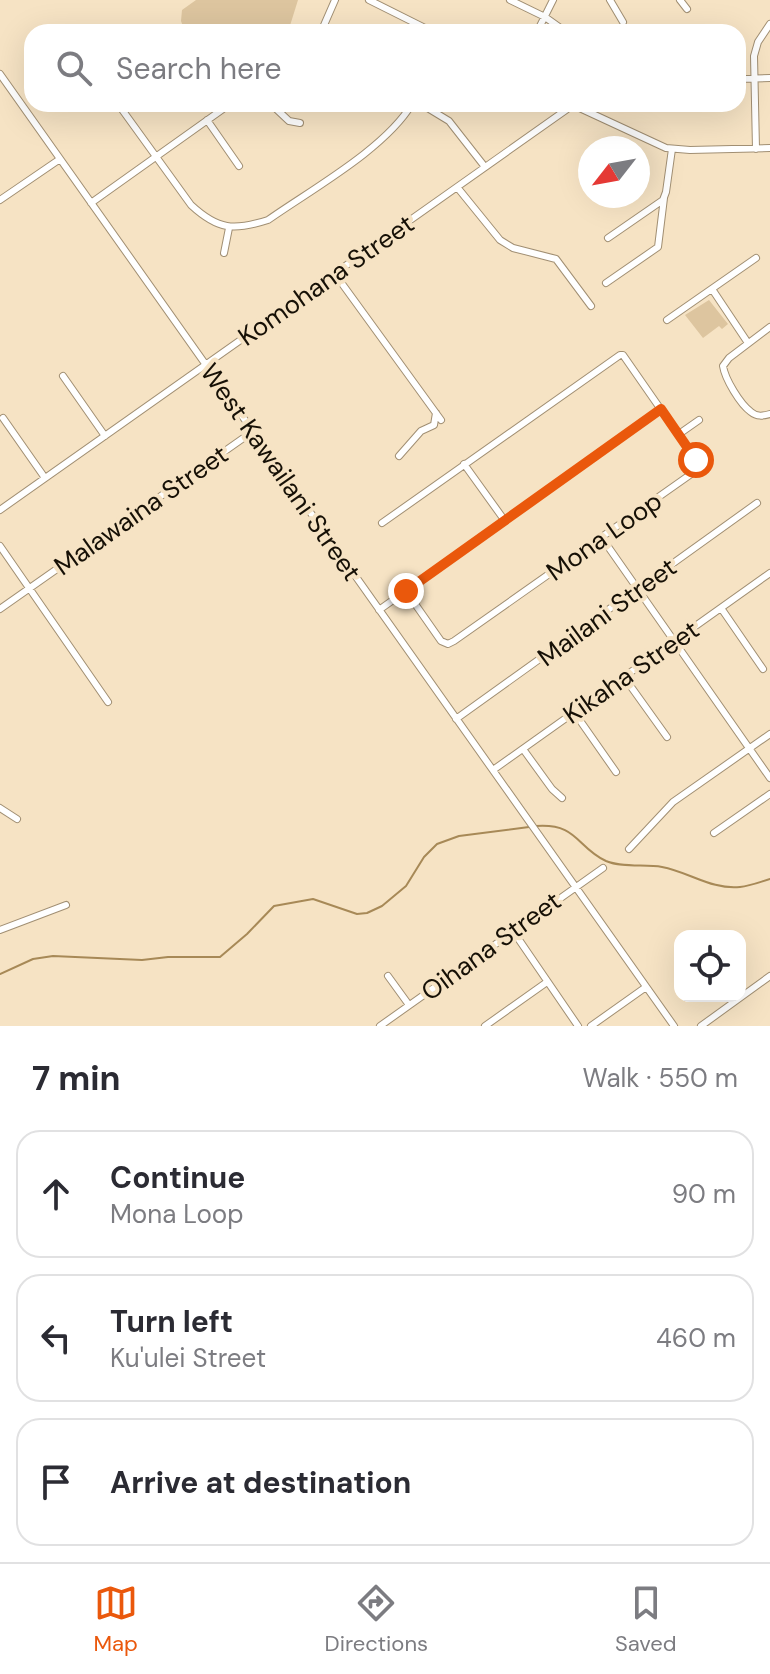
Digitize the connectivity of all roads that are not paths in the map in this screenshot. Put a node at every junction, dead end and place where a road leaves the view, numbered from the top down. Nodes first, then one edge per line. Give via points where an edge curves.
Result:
1 (335, 0) edge
2 (369, 0) edge
3 (510, 0) edge
4 (553, 0) edge
5 (610, 0) edge
6 (680, 0) edge
7 (687, 9) dead end
8 (545, 17) junction
9 (623, 22) dead end
10 (324, 24) edge
11 (417, 24) edge
12 (541, 24) edge
13 (555, 24) edge
14 (770, 24) edge
15 (0, 75) edge
16 (746, 78) edge
17 (754, 78) junction
18 (770, 78) edge
19 (24, 109) edge
20 (26, 112) edge
21 (124, 112) edge
22 (218, 112) edge
23 (279, 112) edge
24 (407, 112) edge
25 (434, 112) edge
26 (561, 112) edge
27 (588, 112) edge
28 (207, 120) junction
29 (300, 123) dead end
30 (770, 148) edge
31 (672, 149) junction
32 (756, 149) junction
33 (156, 156) junction
34 (60, 159) junction
35 (239, 166) dead end
36 (485, 167) junction
37 (457, 187) junction
38 (665, 196) junction
39 (0, 200) edge
40 (91, 203) junction
41 (229, 228) junction
42 (608, 238) dead end
43 (224, 253) dead end
44 (756, 258) dead end
45 (335, 274) junction
46 (606, 283) dead end
47 (712, 289) junction
48 (591, 306) dead end
49 (667, 320) dead end
50 (770, 327) edge
51 (748, 343) junction
52 (206, 365) junction
53 (63, 376) dead end
54 (661, 409) junction
55 (770, 414) edge
56 (3, 418) dead end
57 (699, 420) dead end
58 (252, 432) junction
59 (679, 434) junction
60 (105, 436) junction
61 (399, 456) dead end
62 (464, 464) junction
63 (45, 478) junction
64 (757, 503) dead end
65 (0, 509) edge
66 (505, 521) junction
67 (382, 523) dead end
68 (602, 538) junction
69 (0, 546) edge
70 (770, 573) edge
71 (30, 589) junction
72 (639, 589) junction
73 (406, 591) junction
74 (721, 608) junction
75 (0, 609) edge
76 (379, 610) junction
77 (674, 641) junction
78 (763, 669) dead end
79 (624, 677) junction
80 (108, 702) dead end
81 (574, 712) junction
82 (456, 719) junction
83 (770, 734) edge
84 (667, 737) dead end
85 (523, 749) junction
86 (750, 749) junction
87 (493, 770) junction
88 (616, 772) dead end
89 (770, 778) edge
90 (770, 794) edge
91 (562, 798) dead end
92 (0, 808) edge
93 (17, 819) dead end
94 (714, 833) dead end
95 (629, 849) dead end
96 (603, 868) dead end
97 (575, 887) junction
98 (66, 905) dead end
99 (0, 930) edge
100 (513, 931) junction
101 (388, 976) dead end
102 (770, 976) edge
103 (547, 982) junction
104 (646, 987) junction
105 (409, 1005) junction
106 (380, 1026) edge
107 (485, 1026) edge
108 (578, 1026) edge
109 (591, 1026) edge
110 (674, 1026) edge
111 (701, 1026) edge

1 - 10 street
2 - 11 street
3 - 8 street
4 - 8 street
5 - 9 street
6 - 7 street
8 - 12 street
8 - 13 street
14 - 17 street via 758,42
15 - 19 street, West Kawailani Street
16 - 17 street
17 - 18 street
17 - 32 street
20 - 34 street, West Kawailani Street
21 - 33 street
22 - 28 street
23 - 29 street
24 - 41 street via 384,139 268,220
25 - 36 street via 449,121
26 - 36 street, Komohana Street
27 - 31 street
28 - 33 street
28 - 35 street
30 - 32 street
31 - 32 street
31 - 38 street
33 - 40 street
33 - 41 street via 203,217
34 - 39 street
34 - 40 street, West Kawailani Street
36 - 37 street, Komohana Street
37 - 45 street, Komohana Street
37 - 48 street via 500,240 556,259
38 - 42 street
38 - 46 street via 658,247
40 - 52 street, West Kawailani Street
41 - 43 street
44 - 47 street
45 - 52 street, Komohana Street
45 - 61 street via 439,416
47 - 49 street
47 - 51 street
50 - 51 street
51 - 55 street via 725,361 723,371 749,412
52 - 58 street, West Kawailani Street
52 - 60 street, Komohana Street
53 - 60 street
54 - 59 street, Mona Loop
54 - 62 street, Mona Loop via 620,355
54 - 66 street
56 - 63 street
57 - 59 street
58 - 71 street, Malawaina Street
58 - 76 street, West Kawailani Street
59 - 68 street, Mona Loop via 696,460 694,472
60 - 63 street, Komohana Street
62 - 66 street
62 - 67 street, Mona Loop
63 - 65 street, Komohana Street
64 - 72 street, Mailani Street
66 - 73 street
68 - 72 street
68 - 73 street, Mona Loop via 448,644
69 - 71 street
70 - 74 street, Kikaha Street
71 - 75 street, Malawaina Street
71 - 80 street
72 - 77 street
72 - 82 street, Mailani Street
73 - 76 street
74 - 77 street, Kikaha Street
74 - 78 street
76 - 82 street, West Kawailani Street
77 - 79 street, Kikaha Street
77 - 86 street
79 - 81 street, Kikaha Street
79 - 84 street
81 - 85 street, Kikaha Street
81 - 88 street
82 - 87 street, West Kawailani Street
83 - 86 street
85 - 87 street, Kikaha Street
85 - 91 street
86 - 89 street
86 - 95 street via 665,808
87 - 97 street, West Kawailani Street
90 - 94 street
92 - 93 street
96 - 97 street, Oihana Street
97 - 100 street, Oihana Street
97 - 104 street, West Kawailani Street
98 - 99 street
100 - 103 street
100 - 105 street, Oihana Street
101 - 105 street
102 - 111 street
103 - 107 street
103 - 108 street
104 - 109 street
104 - 110 street, West Kawailani Street
105 - 106 street, Oihana Street

